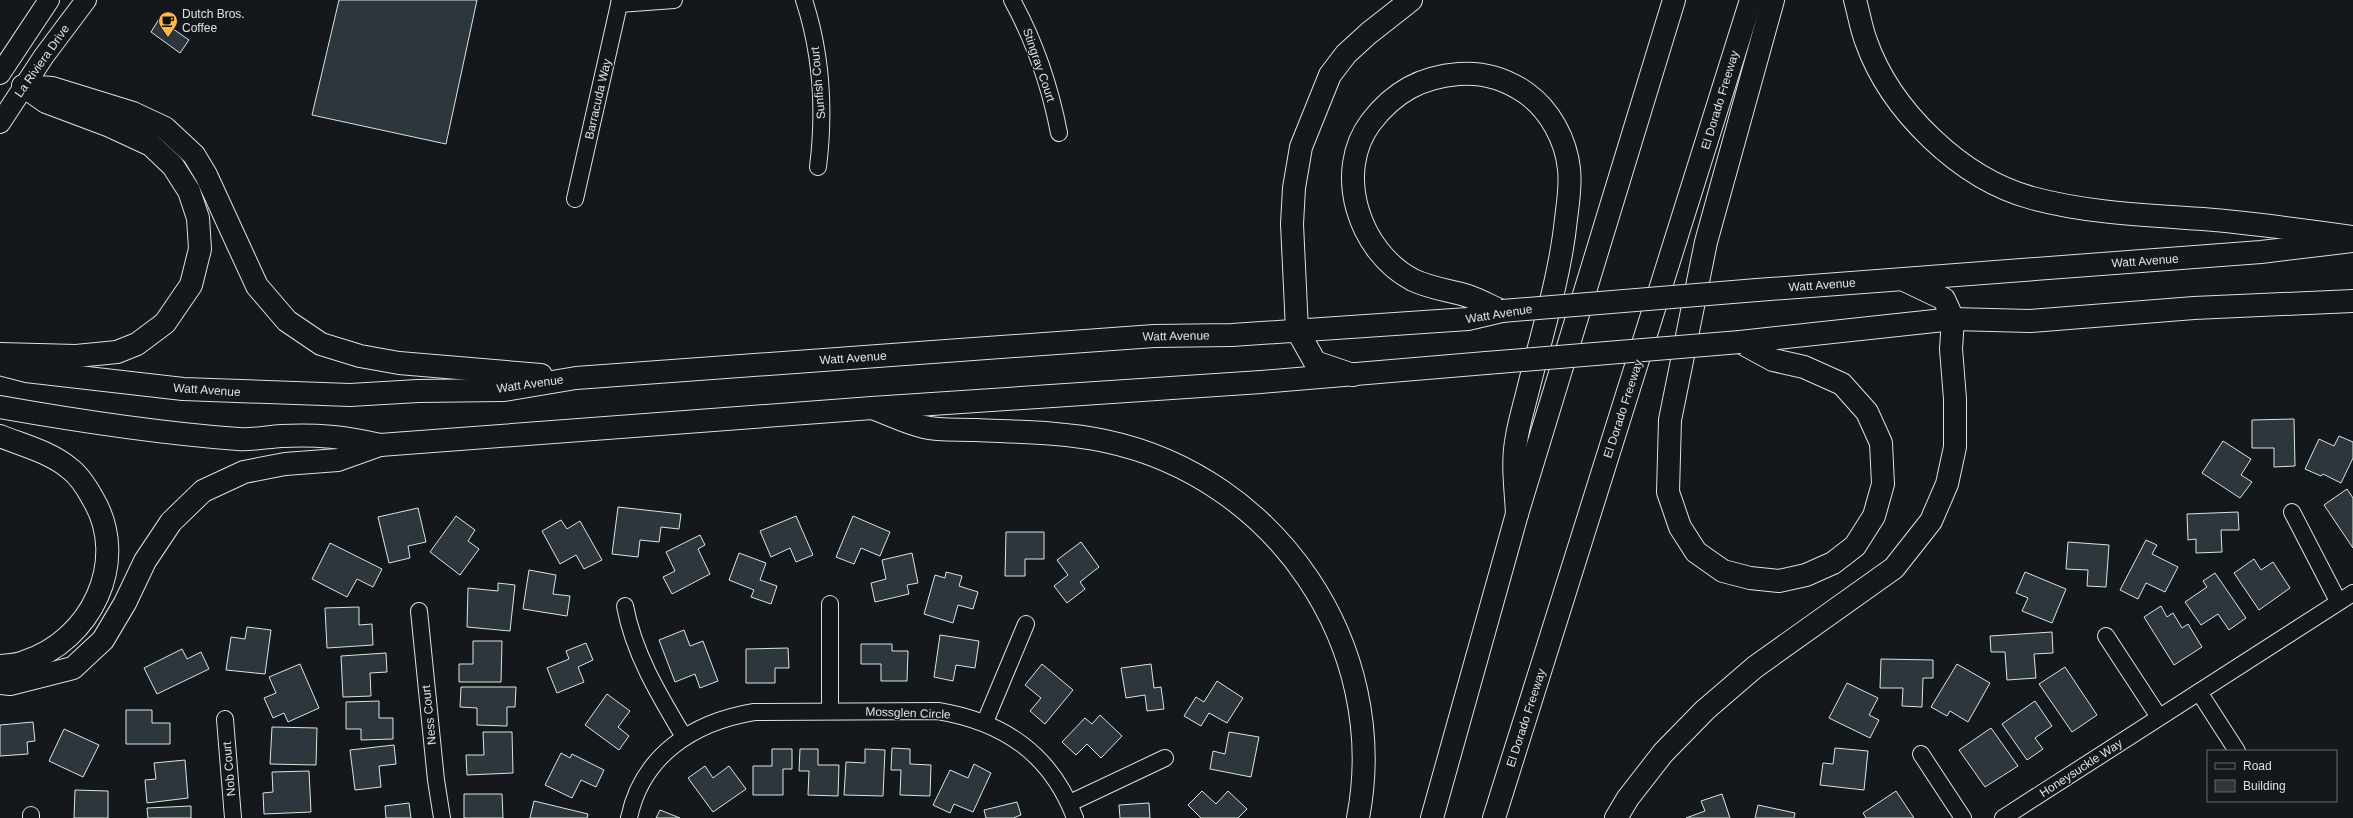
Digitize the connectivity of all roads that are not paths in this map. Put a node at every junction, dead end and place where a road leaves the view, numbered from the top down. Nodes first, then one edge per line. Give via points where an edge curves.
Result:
1 (49, 0) edge
2 (86, 0) edge
3 (674, 0) edge
4 (804, 0) edge
5 (1012, 0) edge
6 (1410, 0) edge
7 (1674, 0) edge
8 (1751, 0) edge
9 (1773, 0) edge
10 (1855, 0) edge
11 (619, 2) edge
12 (0, 74) edge
13 (23, 86) junction
14 (0, 123) edge
15 (1059, 133) dead end
16 (818, 167) dead end
17 (575, 198) dead end
18 (2353, 237) edge
19 (2353, 240) edge
20 (1904, 280) junction
21 (2353, 301) edge
22 (1502, 311) junction
23 (1953, 319) junction
24 (1297, 330) junction
25 (1740, 342) junction
26 (0, 354) edge
27 (0, 364) edge
28 (1353, 375) junction
29 (576, 378) junction
30 (0, 407) edge
31 (872, 408) junction
32 (0, 436) edge
33 (380, 445) junction
34 (2292, 512) dead end
35 (1517, 514) junction
36 (2353, 593) edge
37 (2338, 601) junction
38 (830, 604) dead end
39 (625, 606) dead end
40 (419, 611) dead end
41 (1026, 624) dead end
42 (2106, 636) dead end
43 (0, 666) edge
44 (0, 683) edge
45 (2199, 692) junction
46 (830, 711) junction
47 (2159, 717) junction
48 (225, 719) dead end
49 (985, 722) junction
50 (684, 737) junction
51 (2236, 750) edge
52 (1921, 754) dead end
53 (1165, 758) dead end
54 (1073, 811) edge
55 (233, 818) edge
56 (442, 818) edge
57 (629, 818) edge
58 (1358, 818) edge
59 (1432, 818) edge
60 (1494, 818) edge
61 (1616, 818) edge
62 (1963, 818) edge
63 (2003, 818) edge

1 - 12 street
2 - 13 street, La Riviera Drive
3 - 11 street
4 - 16 street, Sunfish Court via 819,60 822,98
5 - 15 street, Stingray Court via 1045,74
6 - 24 main road via 1369,32 1346,54 1330,75 1301,147 1294,188 1292,224
7 - 35 main road
8 - 60 main road, El Dorado Freeway
9 - 25 main road via 1706,242 1670,420 1668,492 1680,527 1696,552 1723,571 1750,578 1779,581 1806,575 1833,564 1855,546 1874,516 1883,484 1881,443 1867,412 1842,384 1804,367 1773,360
10 - 18 main road via 1866,42 1889,87 1914,121 1940,148 1978,175 2031,198 2101,211 2261,224
11 - 17 street, Barracuda Way
13 - 14 street, La Riviera Drive
13 - 26 main road via 46,102 110,126 151,145 173,166 189,191 198,218 200,249 191,285 165,323 137,344 117,352 76,356
13 - 29 main road via 52,88 133,112 166,128 194,155 206,175 257,286 287,320 321,344 360,356 399,363
19 - 20 main road, Watt Avenue via 2261,252
20 - 22 main road, Watt Avenue, bridge
20 - 23 main road via 1944,299
21 - 23 main road via 2194,308 2030,321
22 - 24 main road, Watt Avenue via 1468,319
22 - 35 main road via 1466,296 1436,289 1412,279 1388,263 1370,240 1358,214 1353,185 1356,153 1370,123 1391,100 1418,82 1441,75 1486,74 1511,83 1535,100 1552,119 1570,170 1563,246 1515,444
23 - 25 main road
23 - 61 main road via 1951,349 1955,447 1947,484 1931,522 1894,568 1755,667 1705,710 1663,753
24 - 28 main road via 1315,362
24 - 29 main road, Watt Avenue via 1232,335 1154,336
25 - 28 main road, bridge
27 - 29 main road, Watt Avenue via 26,371 110,381 268,394 350,395 504,390
28 - 31 main road
30 - 33 main road via 87,423 164,433 241,439 340,436
31 - 33 main road
31 - 58 main road via 925,428 1048,433 1104,441 1151,452 1192,472 1239,503 1271,530 1296,562 1323,602 1345,651 1359,706 1364,758
32 - 43 main road via 41,452 69,468 88,490 102,513 108,544 106,574 99,594 76,629 42,654 23,663
33 - 44 main road via 338,460 285,464 244,472 203,491 171,522 145,561 125,603 103,640 73,668 10,684
34 - 37 street
35 - 59 main road
36 - 37 street, Honeysuckle Way
37 - 45 street, Honeysuckle Way
38 - 46 street
39 - 50 street via 643,662
40 - 56 street, Ness Court
41 - 49 street
42 - 47 street
45 - 47 street, Honeysuckle Way
45 - 51 street
46 - 49 street, Mossglen Circle via 938,711
46 - 50 street, Mossglen Circle via 754,712 730,716 707,724
47 - 63 street, Honeysuckle Way
48 - 55 street, Nob Court
49 - 54 street, Mossglen Circle via 1020,742 1050,771
50 - 57 street, Mossglen Circle via 652,768 639,789
52 - 62 street
53 - 54 street, Mossglen Circle

